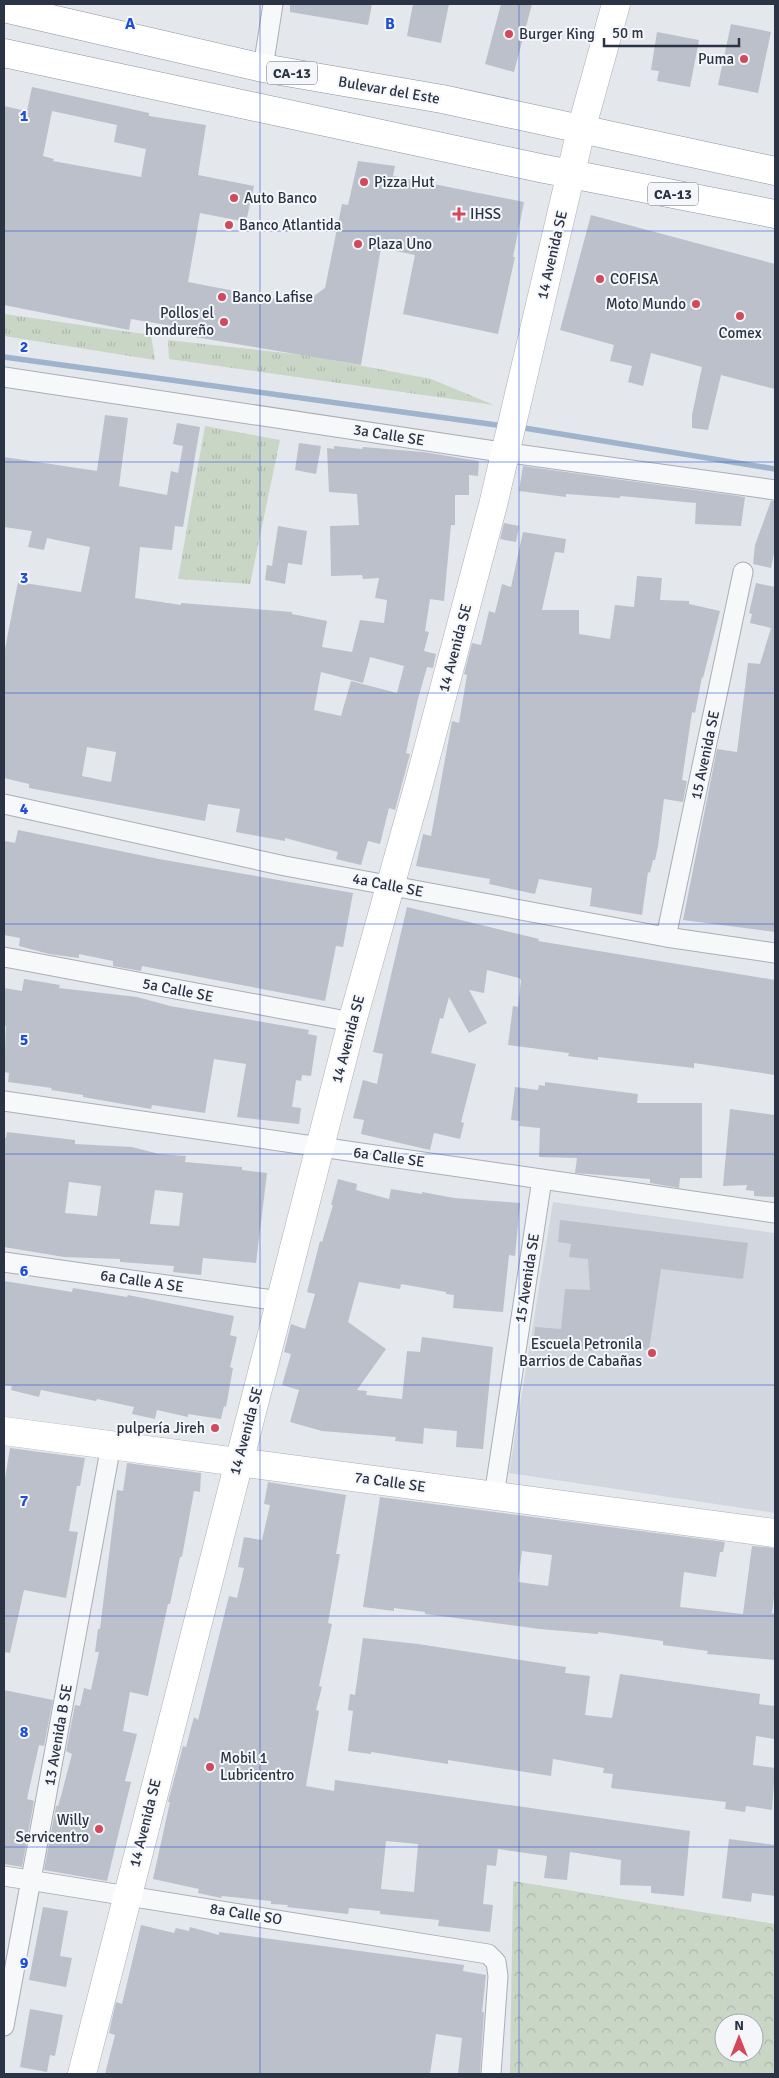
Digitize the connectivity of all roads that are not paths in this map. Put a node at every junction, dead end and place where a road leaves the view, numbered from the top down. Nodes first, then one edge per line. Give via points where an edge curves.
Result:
1 (273, 4) edge
2 (616, 4) edge
3 (4, 8) edge
4 (4, 53) edge
5 (263, 68) junction
6 (581, 130) junction
7 (775, 170) edge
8 (571, 174) junction
9 (775, 214) edge
10 (4, 377) edge
11 (504, 453) junction
12 (775, 490) edge
13 (743, 572) dead end
14 (4, 804) edge
15 (391, 885) junction
16 (666, 937) junction
17 (775, 953) edge
18 (4, 957) edge
19 (352, 1022) junction
20 (4, 1101) edge
21 (319, 1147) junction
22 (542, 1179) junction
23 (775, 1213) edge
24 (4, 1262) edge
25 (280, 1300) junction
26 (4, 1431) edge
27 (111, 1445) junction
28 (238, 1462) junction
29 (494, 1496) junction
30 (775, 1533) edge
31 (4, 1876) edge
32 (32, 1880) junction
33 (127, 1895) junction
34 (4, 2026) edge
35 (82, 2074) edge
36 (491, 2074) edge

1 - 5 street
2 - 6 main road, 14 Avenida SE
3 - 5 main road, Bulevar del Este / CA-13
4 - 8 main road, CA-13
5 - 6 main road, Bulevar del Este / CA-13 via 403,92
6 - 7 main road, Bulevar del Este / CA-13
6 - 8 main road, 14 Avenida SE
8 - 9 main road, CA-13
8 - 11 main road, 14 Avenida SE
10 - 11 street, 3a Calle SE
11 - 12 street, 3a Calle SE
11 - 15 main road, 14 Avenida SE
13 - 16 street, 15 Avenida SE
14 - 15 street, 4a Calle SE via 215,851
15 - 16 street, 4a Calle SE
15 - 19 main road, 14 Avenida SE
16 - 17 street, 4a Calle SE
18 - 19 street, 5a Calle SE
19 - 21 main road, 14 Avenida SE
20 - 21 street, 6a Calle SE
21 - 22 street, 6a Calle SE
21 - 25 main road, 14 Avenida SE
22 - 23 street, 6a Calle SE
22 - 29 street, 15 Avenida SE
24 - 25 street, 6a Calle A SE
25 - 28 main road, 14 Avenida SE
26 - 27 main road, 7a Calle SE
27 - 28 main road, 7a Calle SE
27 - 32 street, 13 Avenida B SE
28 - 29 main road, 7a Calle SE
28 - 33 main road, 14 Avenida SE
29 - 30 main road, 7a Calle SE
31 - 32 street, 8a Calle SO
32 - 33 street, 8a Calle SO
32 - 34 street, 13 Avenida B SE
33 - 35 main road, 14 Avenida SE
33 - 36 street, 8a Calle SO via 488,1954 496,1962 498,1976

